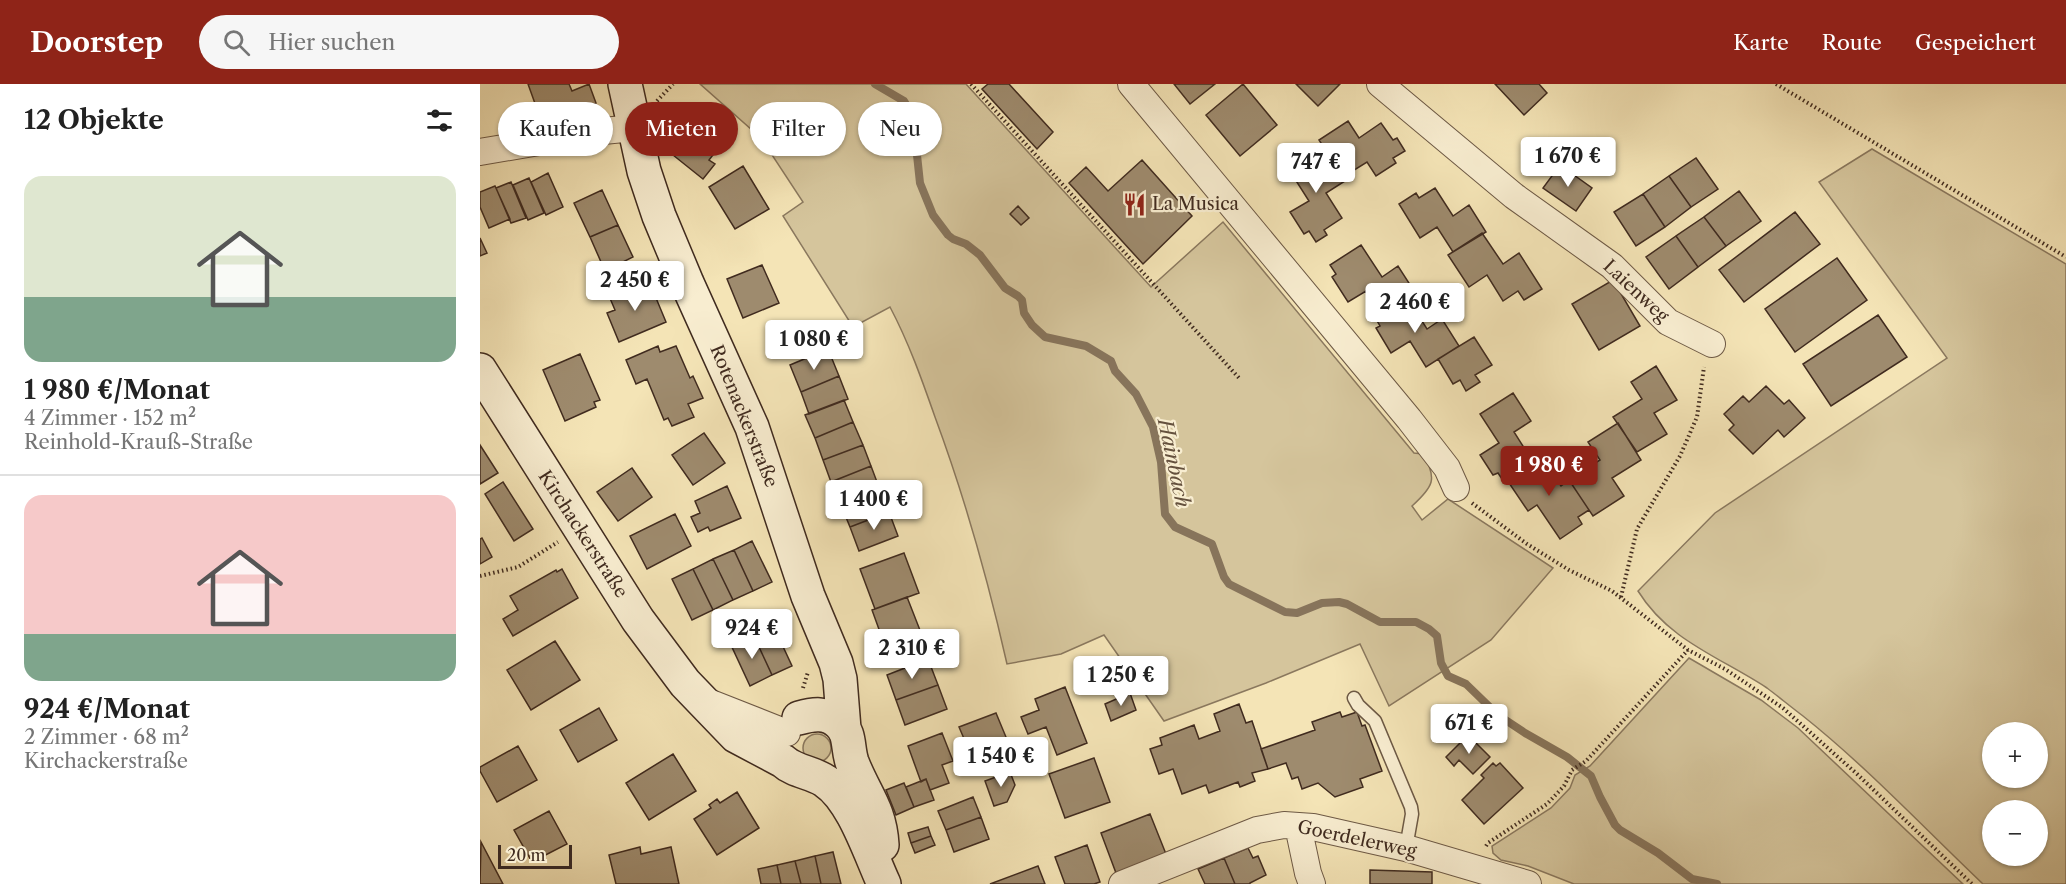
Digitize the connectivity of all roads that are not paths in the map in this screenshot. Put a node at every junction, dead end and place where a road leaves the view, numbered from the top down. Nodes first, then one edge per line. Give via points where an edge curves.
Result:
1 (1131, 84) edge
2 (1380, 84) edge
3 (625, 109) edge
4 (480, 152) edge
5 (641, 156) edge
6 (1712, 344) road end
7 (480, 370) edge
8 (1456, 488) road end
9 (808, 596) junction
10 (693, 693) junction
11 (1354, 698) dead end
12 (793, 725) junction
13 (847, 741) junction
14 (788, 766) junction
15 (825, 781) junction
16 (1298, 826) junction
17 (1406, 848) junction
18 (884, 884) edge
19 (1122, 884) edge
20 (1312, 884) edge
21 (1528, 884) edge

1 - 8 street via 1409,419 1447,468
2 - 6 street, Laienweg via 1514,196 1612,266 1668,322
3 - 4 street via 603,131
5 - 9 main road, Rotenackerstraße via 670,243 752,427
7 - 10 main road, Kirchackerstraße via 638,620
9 - 12 main road, Rotenackerstraße via 819,681 814,696
9 - 13 main road, Rotenackerstraße via 836,663
10 - 12 street, Kirchackerstraße via 722,708
10 - 14 main road, Kirchackerstraße via 736,736
11 - 17 lane via 1375,721 1411,807
12 - 13 main road via 808,715 825,715 833,718
12 - 14 main road via 784,749
13 - 15 main road via 848,762 840,774
13 - 18 main road, Rotenackerstraße via 879,820
14 - 15 main road, Rotenackerstraße
15 - 18 main road, Rotenackerstraße via 854,817
16 - 17 street, Goerdelerweg
16 - 19 street, Goerdelerweg via 1257,830
16 - 20 street
17 - 21 street, Goerdelerweg

